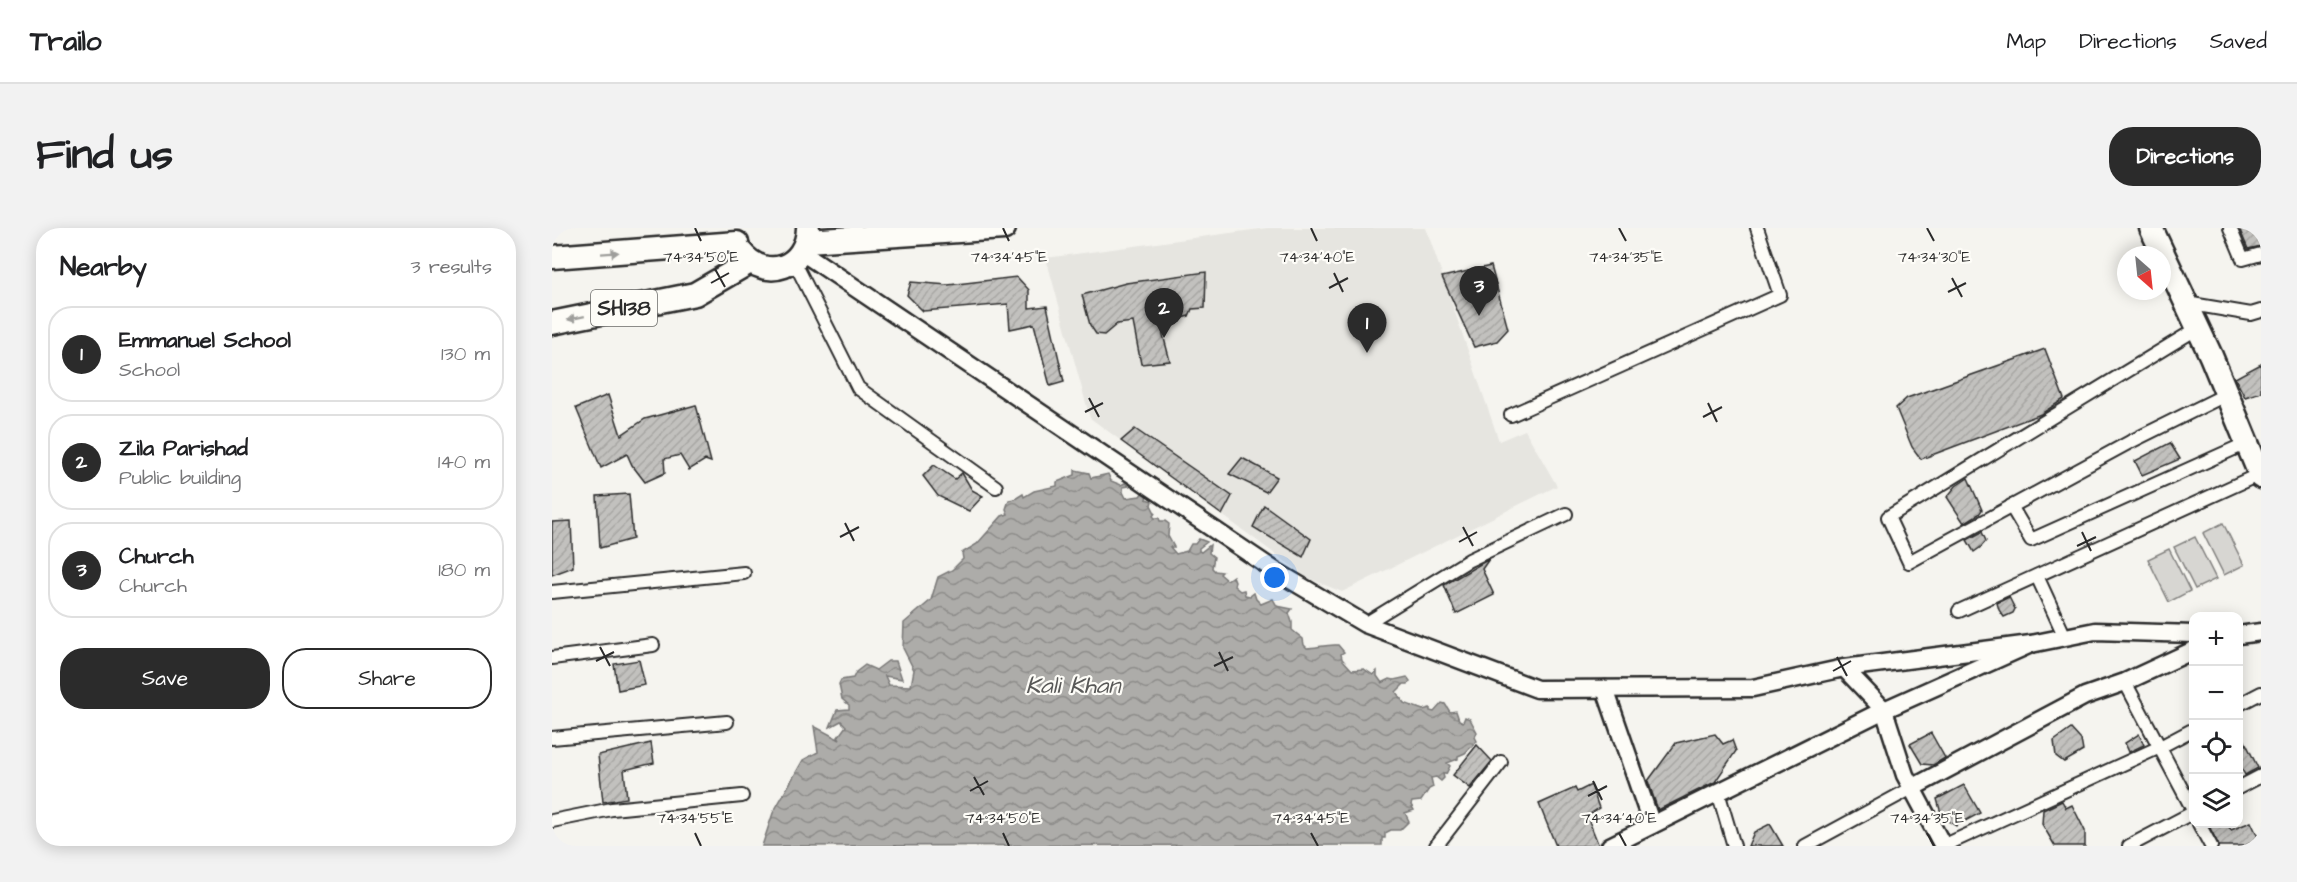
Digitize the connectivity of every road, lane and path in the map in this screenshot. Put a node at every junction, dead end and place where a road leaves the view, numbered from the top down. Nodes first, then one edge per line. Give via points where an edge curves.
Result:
1 (1004, 228) edge
2 (1757, 228) edge
3 (2151, 228) edge
4 (2230, 228) edge
5 (968, 230) edge
6 (905, 232) edge
7 (737, 236) edge
8 (803, 246) edge
9 (2261, 254) edge
10 (552, 257) edge
11 (750, 262) junction
12 (2186, 303) junction
13 (2261, 311) edge
14 (552, 323) edge
15 (2198, 328) junction
16 (2227, 394) junction
17 (1511, 415) dead end
18 (2247, 442) junction
19 (2260, 475) edge
20 (996, 487) dead end
21 (2011, 506) junction
22 (1566, 514) dead end
23 (744, 573) dead end
24 (2037, 576) junction
25 (552, 592) edge
26 (1959, 611) dead end
27 (1365, 624) junction
28 (2261, 632) edge
29 (2189, 634) edge
30 (2243, 634) edge
31 (2065, 637) junction
32 (2031, 644) junction
33 (653, 645) dead end
34 (2189, 652) edge
35 (552, 658) edge
36 (1844, 668) junction
37 (2125, 682) junction
38 (1605, 689) junction
39 (2261, 693) edge
40 (2243, 702) edge
41 (1884, 710) junction
42 (727, 722) dead end
43 (2189, 731) edge
44 (552, 738) edge
45 (2160, 747) junction
46 (1501, 762) dead end
47 (2261, 776) edge
48 (2243, 785) edge
49 (1912, 788) junction
50 (1718, 792) junction
51 (742, 796) dead end
52 (2189, 804) edge
53 (2189, 814) edge
54 (552, 821) edge
55 (1652, 825) junction
56 (2201, 828) edge
57 (1826, 841) edge
58 (1436, 846) edge
59 (1610, 846) edge
60 (1734, 846) edge
61 (1805, 846) edge
62 (1943, 846) edge
63 (2129, 846) edge
64 (2211, 846) edge

1 - 5 highway
2 - 17 street via 1780,295
3 - 12 highway
4 - 9 street via 2243,259
5 - 6 highway
6 - 8 highway
10 -> 7 highway
7 - 11 highway via 742,254
8 - 11 highway via 784,266 772,269
8 - 20 street via 858,388
8 - 27 main road via 1274,570
11 -> 14 highway, SH138 via 695,294
12 - 13 street via 2251,314
12 - 15 highway
15 - 16 highway
15 - 21 street via 1888,517 1909,562
16 - 18 highway
16 - 21 street
18 - 19 highway
18 - 21 street via 2031,540
19 - 24 street
22 - 27 street via 1469,560
23 - 25 street
24 - 26 street
24 - 31 street
27 - 38 main road via 1537,689
28 - 30 main road
29 - 31 main road via 2095,631
31 - 32 main road
32 - 36 main road
32 - 41 main road
33 - 35 street
34 - 37 main road
36 - 38 main road via 1753,688
36 - 41 main road
37 - 45 street
37 - 49 main road via 2085,696
38 - 55 main road
39 - 40 street
41 - 49 main road
41 - 50 main road
42 - 44 street
43 - 45 street
45 - 52 street
45 - 62 street
46 - 58 street
47 - 48 street
49 - 57 street
49 - 62 main road
50 - 55 main road
50 - 60 street
51 - 54 street via 612,809
53 - 63 street
55 - 59 main road
56 - 64 street
57 - 61 street

